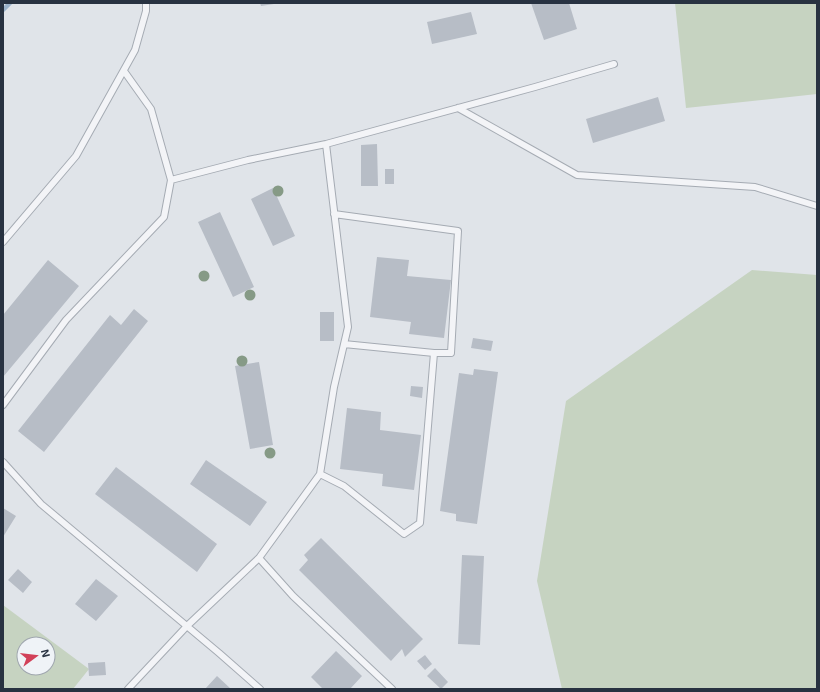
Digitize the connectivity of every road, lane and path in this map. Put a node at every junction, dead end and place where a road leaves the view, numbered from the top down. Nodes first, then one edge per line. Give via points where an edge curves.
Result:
1 (146, 3) edge
2 (614, 64) dead end
3 (124, 71) junction
4 (458, 108) junction
5 (326, 144) junction
6 (171, 180) junction
7 (817, 206) edge
8 (334, 214) junction
9 (3, 242) edge
10 (344, 344) junction
11 (434, 354) junction
12 (3, 404) edge
13 (3, 462) edge
14 (320, 474) junction
15 (259, 558) junction
16 (187, 626) junction
17 (128, 689) edge
18 (260, 689) edge
19 (392, 689) edge

1 - 3 lane via 135,50
2 - 4 lane
3 - 6 lane via 151,109
3 - 9 lane via 76,156
4 - 5 lane
4 - 7 lane via 577,175 755,187
5 - 6 lane via 248,160
5 - 8 lane
6 - 12 lane via 164,217 66,320
8 - 10 lane via 348,327
8 - 11 lane via 458,231 451,353
10 - 11 lane
10 - 14 lane via 334,386
11 - 14 lane via 420,523 404,534 344,486
13 - 16 lane via 41,504
14 - 15 lane
15 - 16 lane
15 - 19 lane via 293,596
16 - 17 lane
16 - 18 lane

